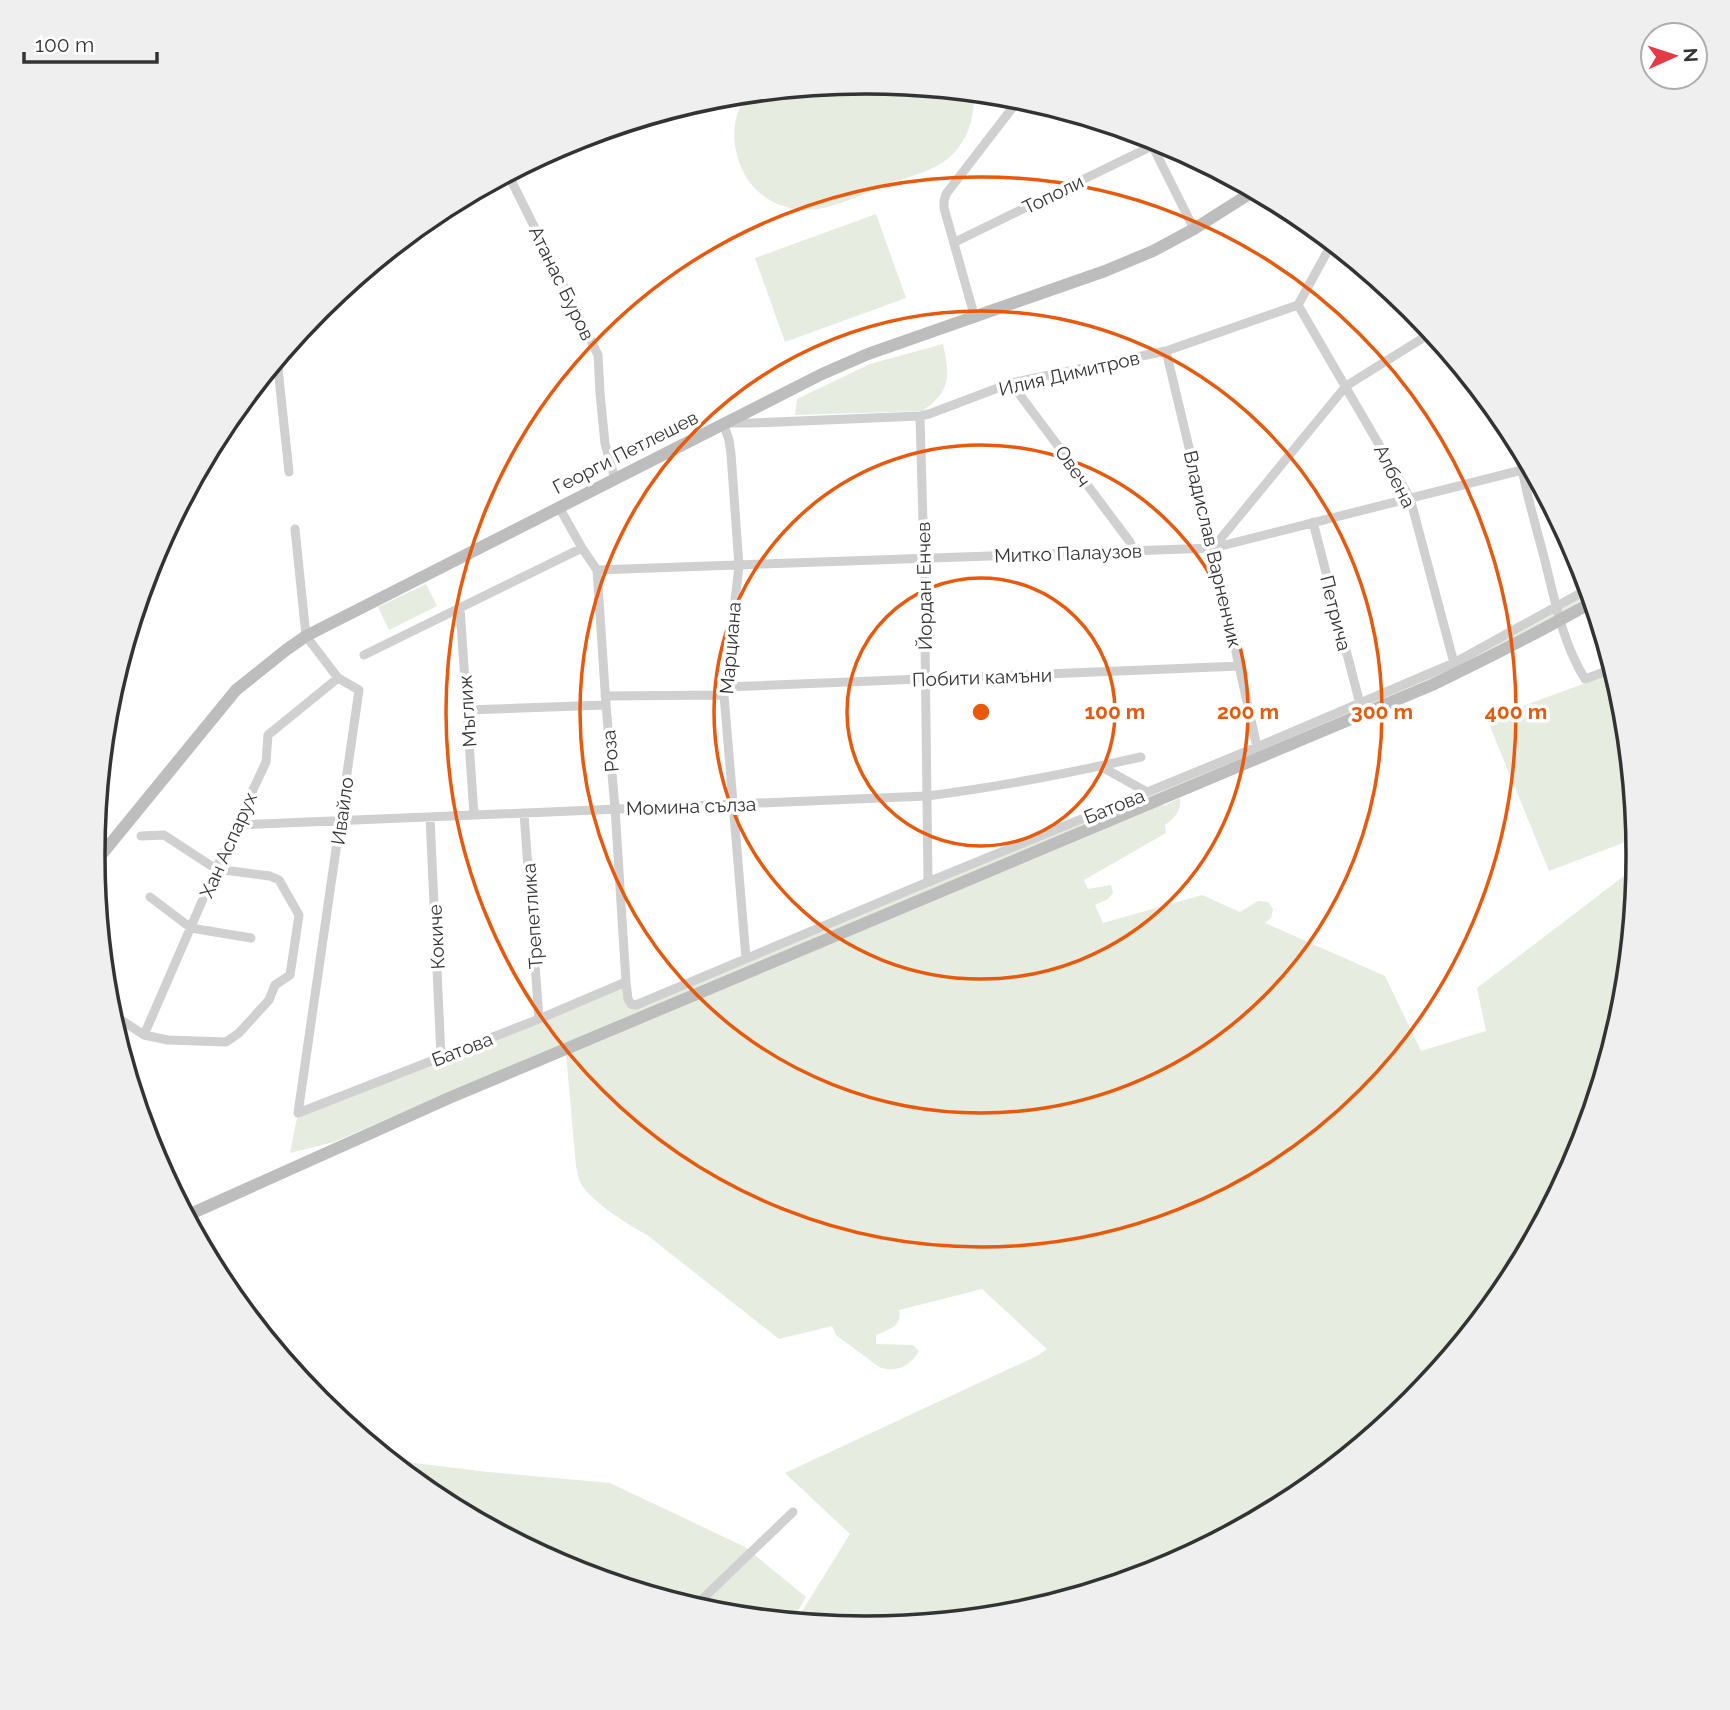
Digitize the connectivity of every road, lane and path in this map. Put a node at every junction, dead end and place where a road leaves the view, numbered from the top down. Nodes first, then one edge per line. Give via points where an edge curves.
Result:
1 (1012, 109) edge
2 (1141, 147) edge
3 (1155, 152) edge
4 (512, 182) edge
5 (1246, 196) edge
6 (1194, 229) junction
7 (955, 242) junction
8 (1327, 252) edge
9 (1298, 305) junction
10 (975, 318) junction
11 (1423, 338) edge
12 (1166, 351) junction
13 (278, 372) edge
14 (1012, 383) junction
15 (1346, 386) junction
16 (920, 416) junction
17 (723, 423) junction
18 (1521, 470) edge
19 (289, 472) dead end
20 (615, 479) junction
21 (1530, 486) edge
22 (1410, 498) junction
23 (559, 507) junction
24 (1313, 522) junction
25 (295, 530) dead end
26 (582, 548) junction
27 (1213, 548) junction
28 (1133, 550) junction
29 (925, 559) junction
30 (738, 566) junction
31 (597, 570) junction
32 (1580, 596) edge
33 (1583, 605) edge
34 (460, 608) junction
35 (1559, 614) junction
36 (306, 636) junction
37 (363, 655) dead end
38 (1454, 663) junction
39 (1240, 666) junction
40 (1603, 672) edge
41 (338, 678) junction
42 (926, 680) junction
43 (725, 691) junction
44 (606, 700) junction
45 (1360, 704) junction
46 (466, 710) junction
47 (1257, 747) junction
48 (1141, 757) dead end
49 (1100, 766) junction
50 (1147, 792) junction
51 (927, 796) junction
52 (733, 804) junction
53 (615, 808) junction
54 (524, 813) junction
55 (474, 815) junction
56 (430, 817) junction
57 (341, 821) junction
58 (237, 825) junction
59 (141, 836) dead end
60 (105, 850) edge
61 (216, 869) junction
62 (928, 882) junction
63 (150, 897) dead end
64 (191, 928) junction
65 (251, 938) dead end
66 (746, 958) junction
67 (626, 982) junction
68 (631, 1004) joint
69 (540, 1019) junction
70 (123, 1021) edge
71 (144, 1035) junction
72 (441, 1057) junction
73 (298, 1113) joint
74 (194, 1212) edge
75 (793, 1512) dead end
76 (703, 1598) edge

1 - 7 street via 946,194 944,208
2 - 7 street, Тополи
3 - 6 street
4 - 20 street, Атанас Буров via 598,355 605,444
5 - 6 main road, Георги Петлешев
6 - 10 main road, Георги Петлешев via 1105,271
7 - 10 street
8 - 9 street
9 - 12 street, Илия Димитров
9 - 15 street, Албена
10 - 17 main road, Георги Петлешев via 868,354
11 - 15 street
12 - 14 street, Илия Димитров
12 - 27 street, Владислав Варненчик
13 - 19 street
14 - 16 street, Илия Димитров
14 - 28 street, Овеч
15 - 22 street, Албена
15 - 27 street
16 - 17 street, Илия Димитров
16 - 29 street, Йордан Енчев
17 - 20 main road, Георги Петлешев
17 - 30 street, Марциана via 731,454
18 - 22 street, Митко Палаузов
20 - 23 main road, Георги Петлешев
21 - 35 street
22 - 24 street, Митко Палаузов
22 - 38 street, Албена
23 - 26 street
23 - 36 main road, Георги Петлешев
24 - 27 street, Митко Палаузов
24 - 45 street, Петрича
25 - 36 street
26 - 31 street
26 - 34 street
27 - 28 street, Митко Палаузов
27 - 39 street, Владислав Варненчик
28 - 29 street, Митко Палаузов
29 - 30 street, Митко Палаузов
29 - 42 street, Йордан Енчев
30 - 31 street, Митко Палаузов
30 - 43 street, Марциана
31 - 44 street, Роза
32 - 35 street, Батова
33 - 35 main road
34 - 37 street
34 - 46 street, Мъглиж
35 - 38 street, Батова
35 - 40 street via 1585,679
35 - 74 main road via 1432,685 449,1098
36 - 41 street, Ивайло
36 - 60 main road, Георги Петлешев via 236,690
38 - 45 street, Батова
39 - 42 street, Побити камъни
39 - 47 street, Владислав Варненчик
41 - 57 street, Ивайло via 359,690
41 - 58 street, Хан Аспарух via 268,735 266,762
42 - 43 street, Побити камъни
42 - 51 street, Йордан Енчев
43 - 44 street, Побити камъни
43 - 52 street, Марциана
44 - 46 street, Побити камъни
44 - 53 street, Роза
45 - 47 street, Батова
46 - 55 street, Мъглиж
47 - 50 street, Батова
48 - 49 street, Момина сълза
49 - 50 street
49 - 51 street, Момина сълза
50 - 62 street, Батова
51 - 52 street, Момина сълза
51 - 62 street, Йордан Енчев
52 - 53 street, Момина сълза
52 - 66 street, Марциана
53 - 54 street, Момина сълза
53 - 67 street, Роза
54 - 55 street, Момина сълза
54 - 69 street, Трепетлика
55 - 56 street, Момина сълза
56 - 57 street, Момина сълза
56 - 72 street, Кокиче
57 - 58 street, Момина сълза
57 - 73 street, Ивайло
58 - 61 street, Хан Аспарух
59 - 61 street via 164,835
61 - 64 street, Хан Аспарух
61 - 71 street via 276,878 299,921 290,975 275,985 269,1000 226,1042
62 - 66 street, Батова
63 - 64 street
64 - 65 street
64 - 71 street, Хан Аспарух
66 - 68 street, Батова
67 - 68 street, Роза
67 - 69 street, Батова
69 - 72 street, Батова
70 - 71 street
72 - 73 street, Батова
75 - 76 street

